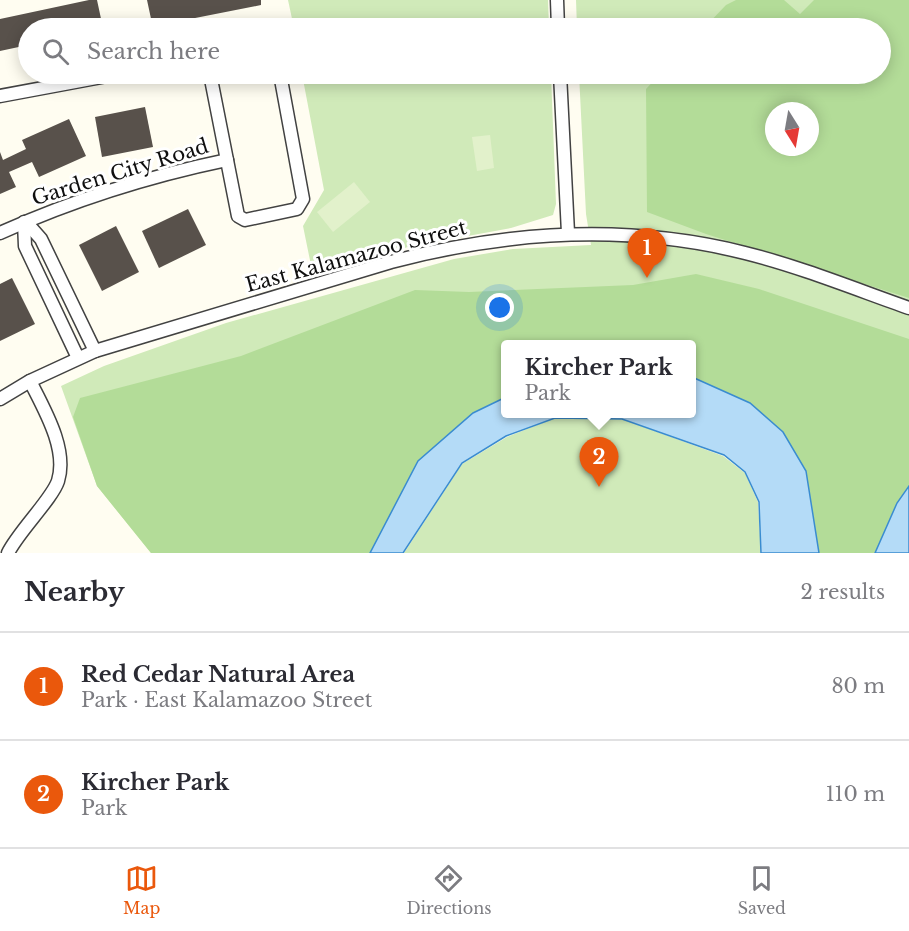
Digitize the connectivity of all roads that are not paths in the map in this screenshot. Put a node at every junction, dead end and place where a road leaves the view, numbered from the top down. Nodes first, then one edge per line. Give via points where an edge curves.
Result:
1 (557, 0) edge
2 (558, 18) edge
3 (64, 84) edge
4 (212, 84) edge
5 (282, 84) edge
6 (561, 84) edge
7 (0, 96) edge
8 (227, 160) junction
9 (25, 222) junction
10 (0, 233) edge
11 (568, 233) junction
12 (909, 308) edge
13 (95, 351) junction
14 (78, 358) junction
15 (30, 381) junction
16 (0, 399) edge
17 (8, 553) edge

1 - 2 street
3 - 7 street
4 - 8 street
5 - 8 street via 303,199 297,209 240,219
6 - 11 street
8 - 9 street, Garden City Road via 190,168
9 - 10 street, Garden City Road
9 - 13 street, Garden City Road via 41,239
9 - 14 street, Garden City Road via 25,246
11 - 12 street, East Kalamazoo Street via 666,239 745,253
11 - 13 street, East Kalamazoo Street via 502,238 436,250
13 - 14 street, East Kalamazoo Street
14 - 15 street, East Kalamazoo Street
15 - 16 street, East Kalamazoo Street
15 - 17 street via 57,444 58,483

